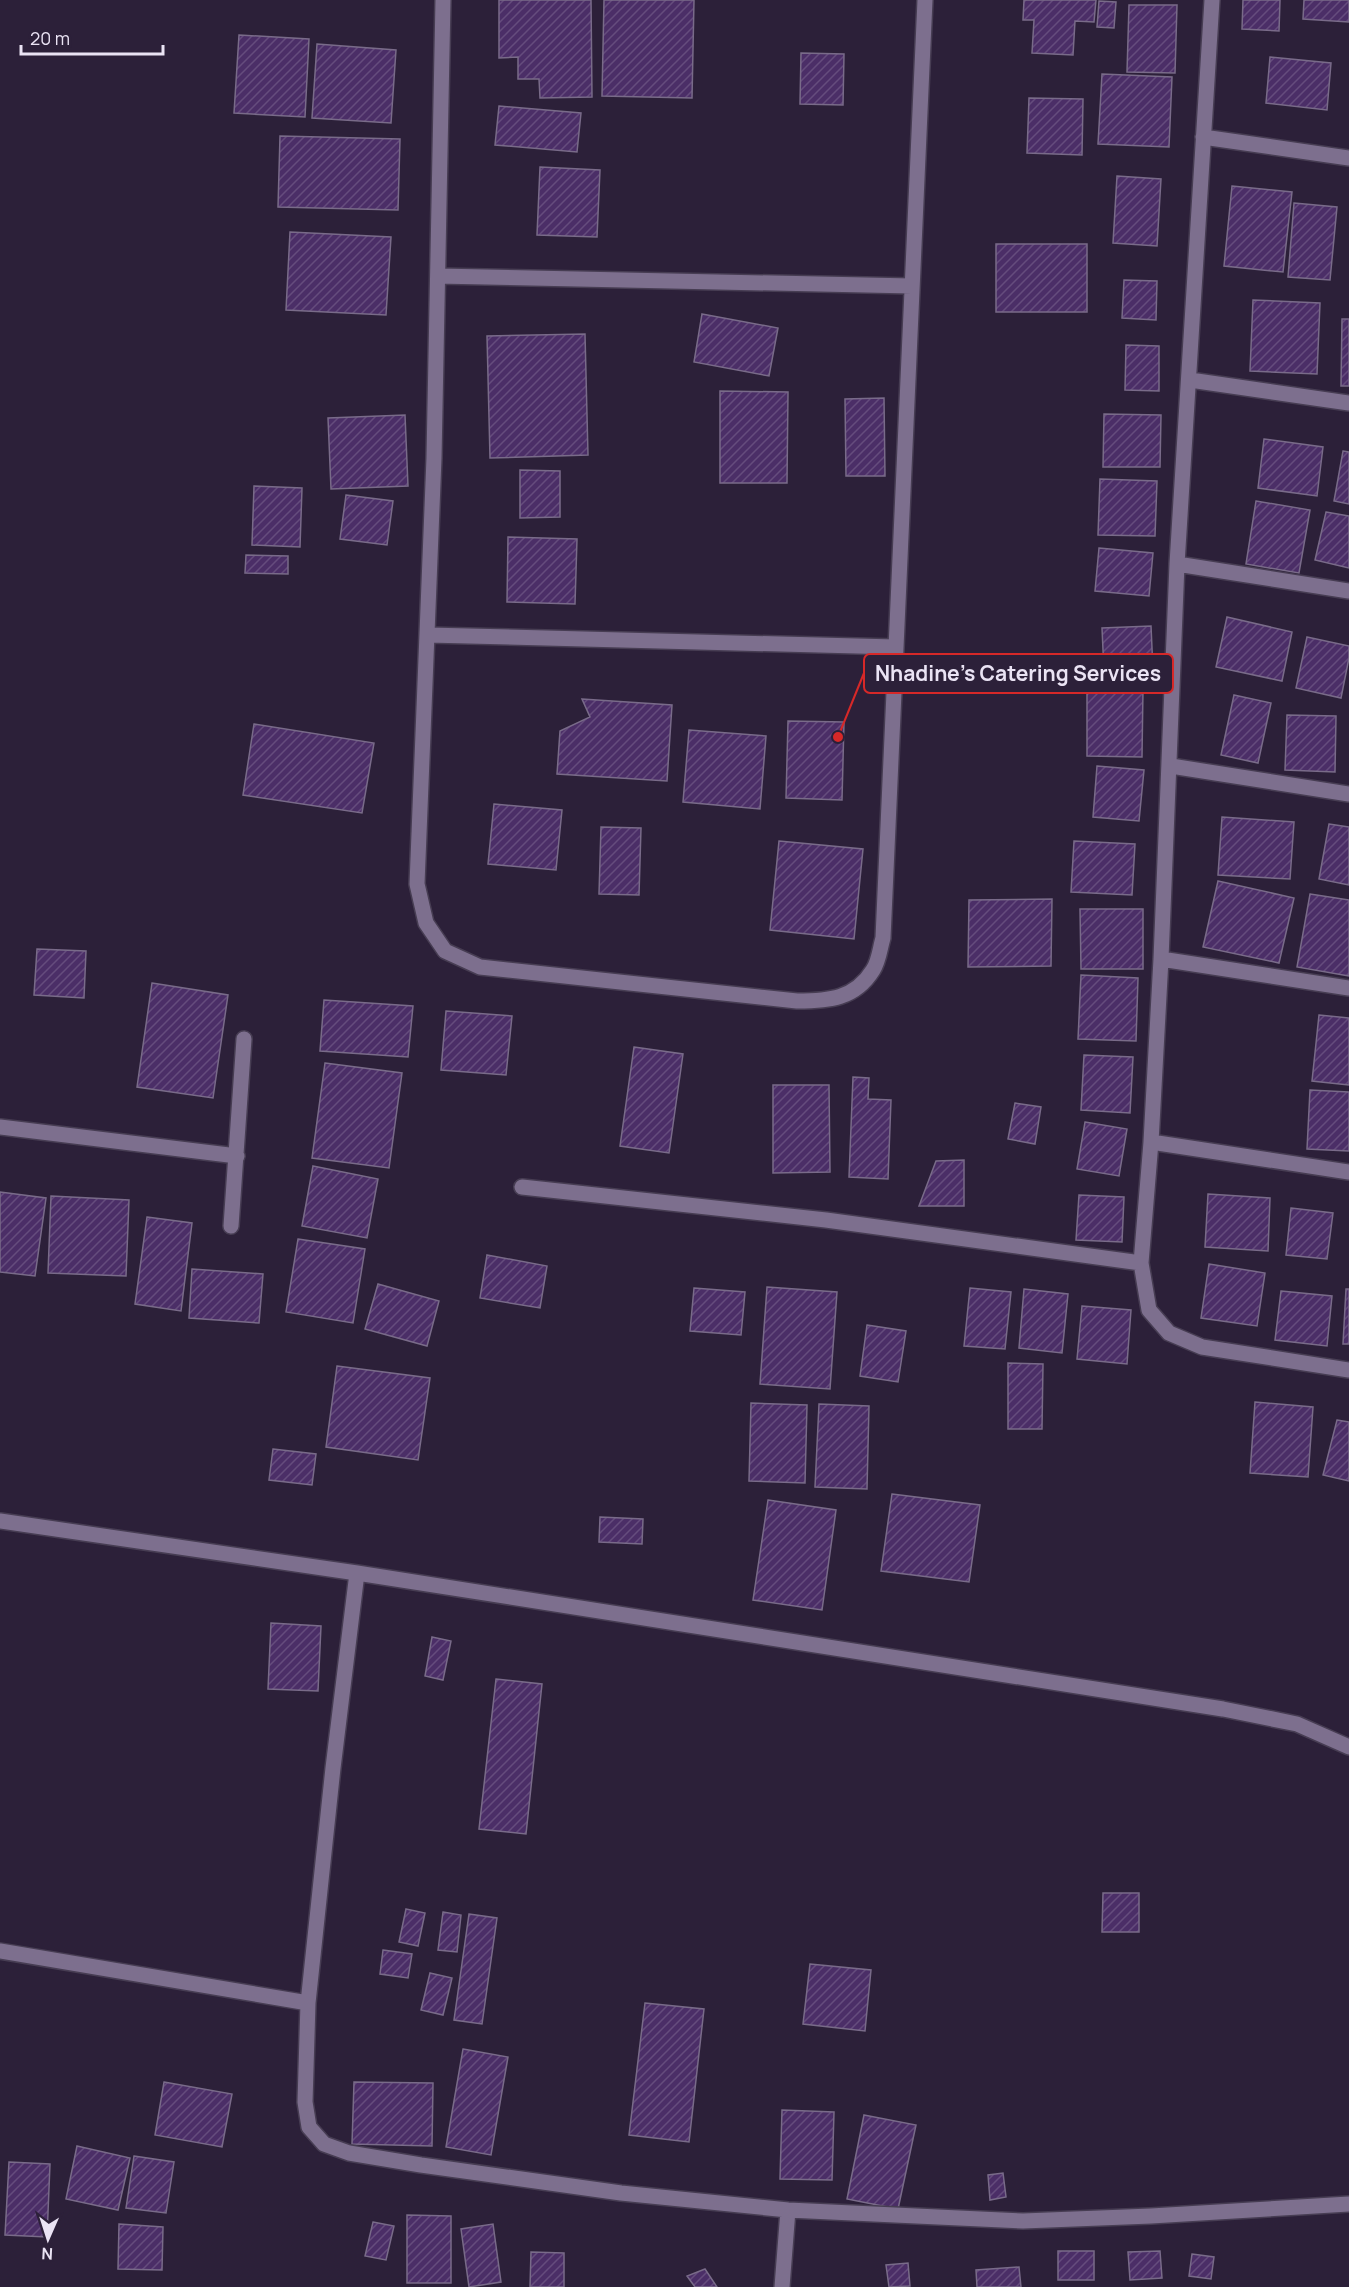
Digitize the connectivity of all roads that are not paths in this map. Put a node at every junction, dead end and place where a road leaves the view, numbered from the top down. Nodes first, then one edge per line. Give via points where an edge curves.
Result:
1 (443, 0) edge
2 (925, 0) edge
3 (1212, 0) edge
4 (1203, 137) junction
5 (1349, 158) edge
6 (438, 276) junction
7 (912, 286) junction
8 (1190, 380) junction
9 (1349, 403) edge
10 (1177, 564) junction
11 (1349, 591) edge
12 (428, 635) junction
13 (895, 646) junction
14 (1171, 766) junction
15 (1349, 794) edge
16 (1161, 959) junction
17 (1349, 988) edge
18 (244, 1039) dead end
19 (0, 1127) edge
20 (1151, 1142) junction
21 (237, 1156) junction
22 (1349, 1172) edge
23 (522, 1187) dead end
24 (231, 1226) dead end
25 (1141, 1263) junction
26 (1349, 1370) edge
27 (0, 1521) edge
28 (357, 1573) junction
29 (1349, 1747) edge
30 (0, 1951) edge
31 (308, 2003) junction
32 (1349, 2204) edge
33 (788, 2210) junction
34 (782, 2287) edge

1 - 6 street
2 - 7 street
3 - 4 street
4 - 5 street
4 - 8 street
6 - 7 street
6 - 12 street
7 - 13 street
8 - 9 street
8 - 10 street
10 - 11 street
10 - 14 street
12 - 13 street
12 - 13 street via 417,884 426,922 445,951 480,967 797,1001 829,1001 856,989 874,969 883,938
14 - 15 street
14 - 16 street
16 - 17 street
16 - 20 street
18 - 21 street
19 - 21 street
20 - 22 street
20 - 25 street
21 - 24 street
23 - 25 street via 825,1220
25 - 26 street via 1149,1310 1168,1333 1202,1347
27 - 28 street
28 - 29 street via 1223,1709 1297,1724
28 - 31 street
30 - 31 street
31 - 33 street via 305,2102 309,2127 324,2144 349,2153 421,2165 621,2193
32 - 33 street via 1023,2221
33 - 34 street

